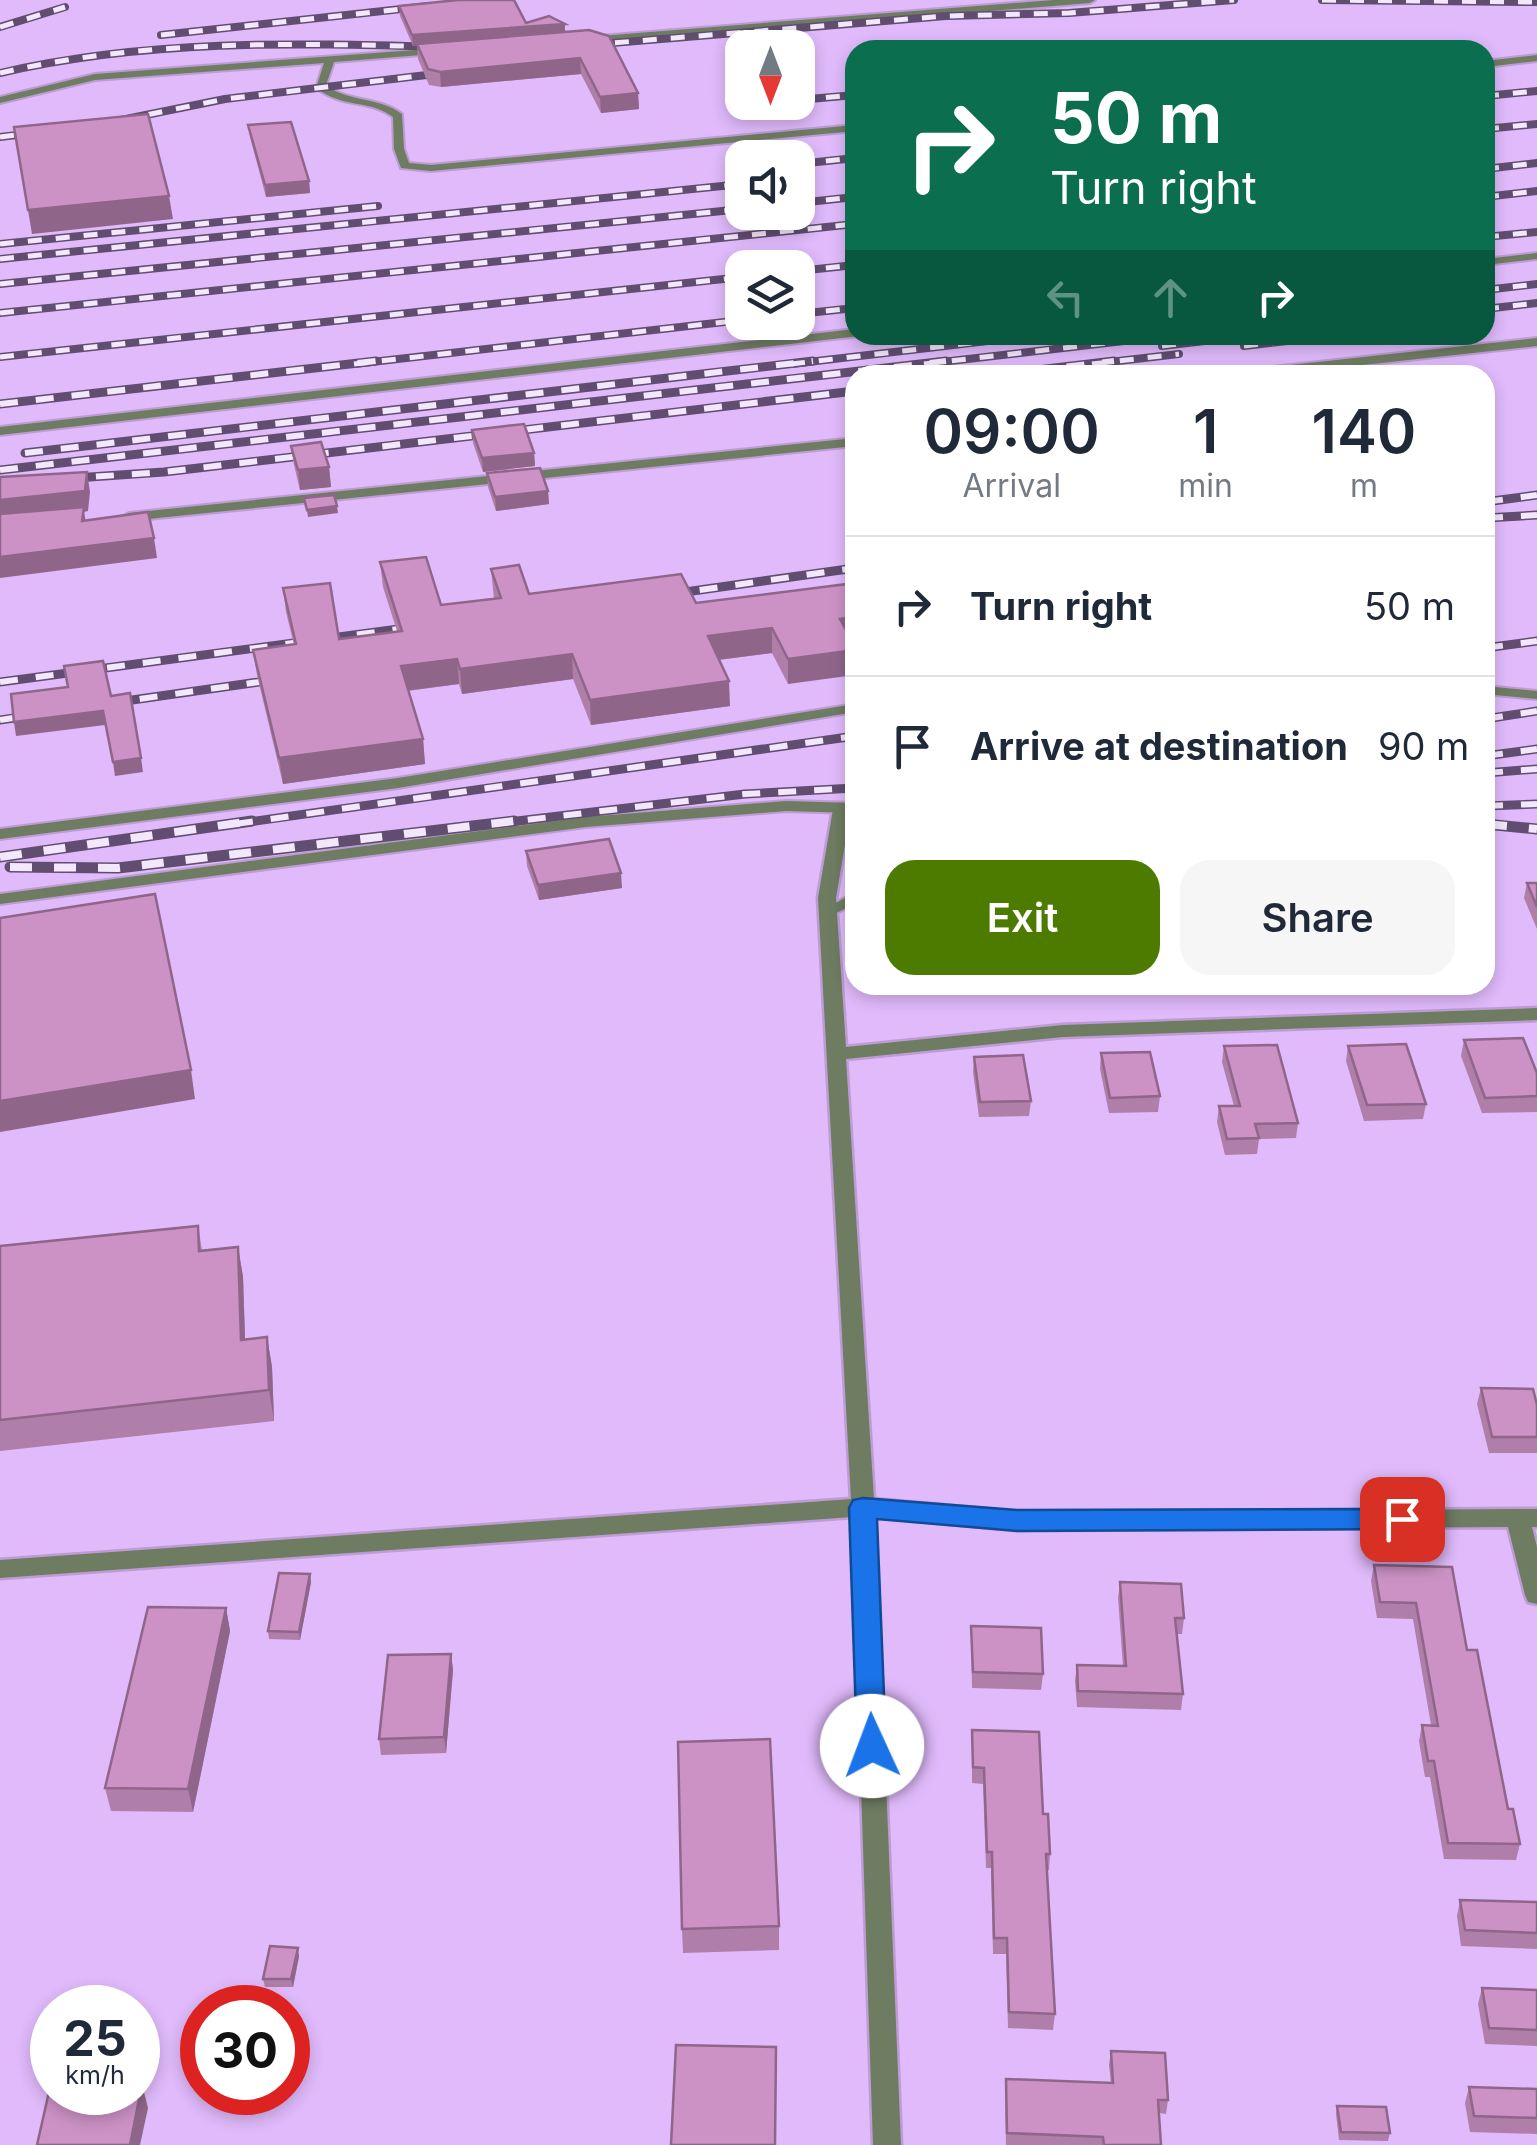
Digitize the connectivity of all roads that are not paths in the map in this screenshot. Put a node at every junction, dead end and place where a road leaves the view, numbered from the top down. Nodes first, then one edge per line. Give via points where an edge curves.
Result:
1 (1090, 0) edge
2 (575, 40) edge
3 (460, 50) edge
4 (1537, 58) edge
5 (330, 60) junction
6 (1495, 63) edge
7 (0, 100) edge
8 (845, 129) edge
9 (1537, 256) edge
10 (1495, 261) edge
11 (845, 335) edge
12 (1537, 342) edge
13 (1327, 365) edge
14 (0, 431) edge
15 (845, 443) edge
16 (108, 519) edge
17 (1495, 691) edge
18 (1537, 695) edge
19 (845, 710) edge
20 (845, 809) edge
21 (845, 824) edge
22 (0, 834) edge
23 (0, 898) edge
24 (845, 903) edge
25 (828, 912) junction
26 (1537, 1014) edge
27 (837, 1054) junction
28 (863, 1508) junction
29 (1527, 1518) edge
30 (0, 1569) edge
31 (1537, 1596) edge
32 (887, 2145) edge

1 - 2 lane
3 - 5 lane
4 - 6 lane
5 - 7 lane via 95,77
5 - 8 lane via 320,86 336,101 385,103 398,116 405,166
9 - 10 lane
11 - 14 lane
12 - 13 lane
15 - 16 lane
17 - 18 lane
19 - 22 lane via 398,783
20 - 23 lane via 786,806 586,822
21 - 25 street
24 - 25 lane
25 - 27 street
26 - 27 street via 1064,1031
27 - 28 street
28 - 29 street via 1017,1520
28 - 30 street
28 - 32 street
29 - 31 street

